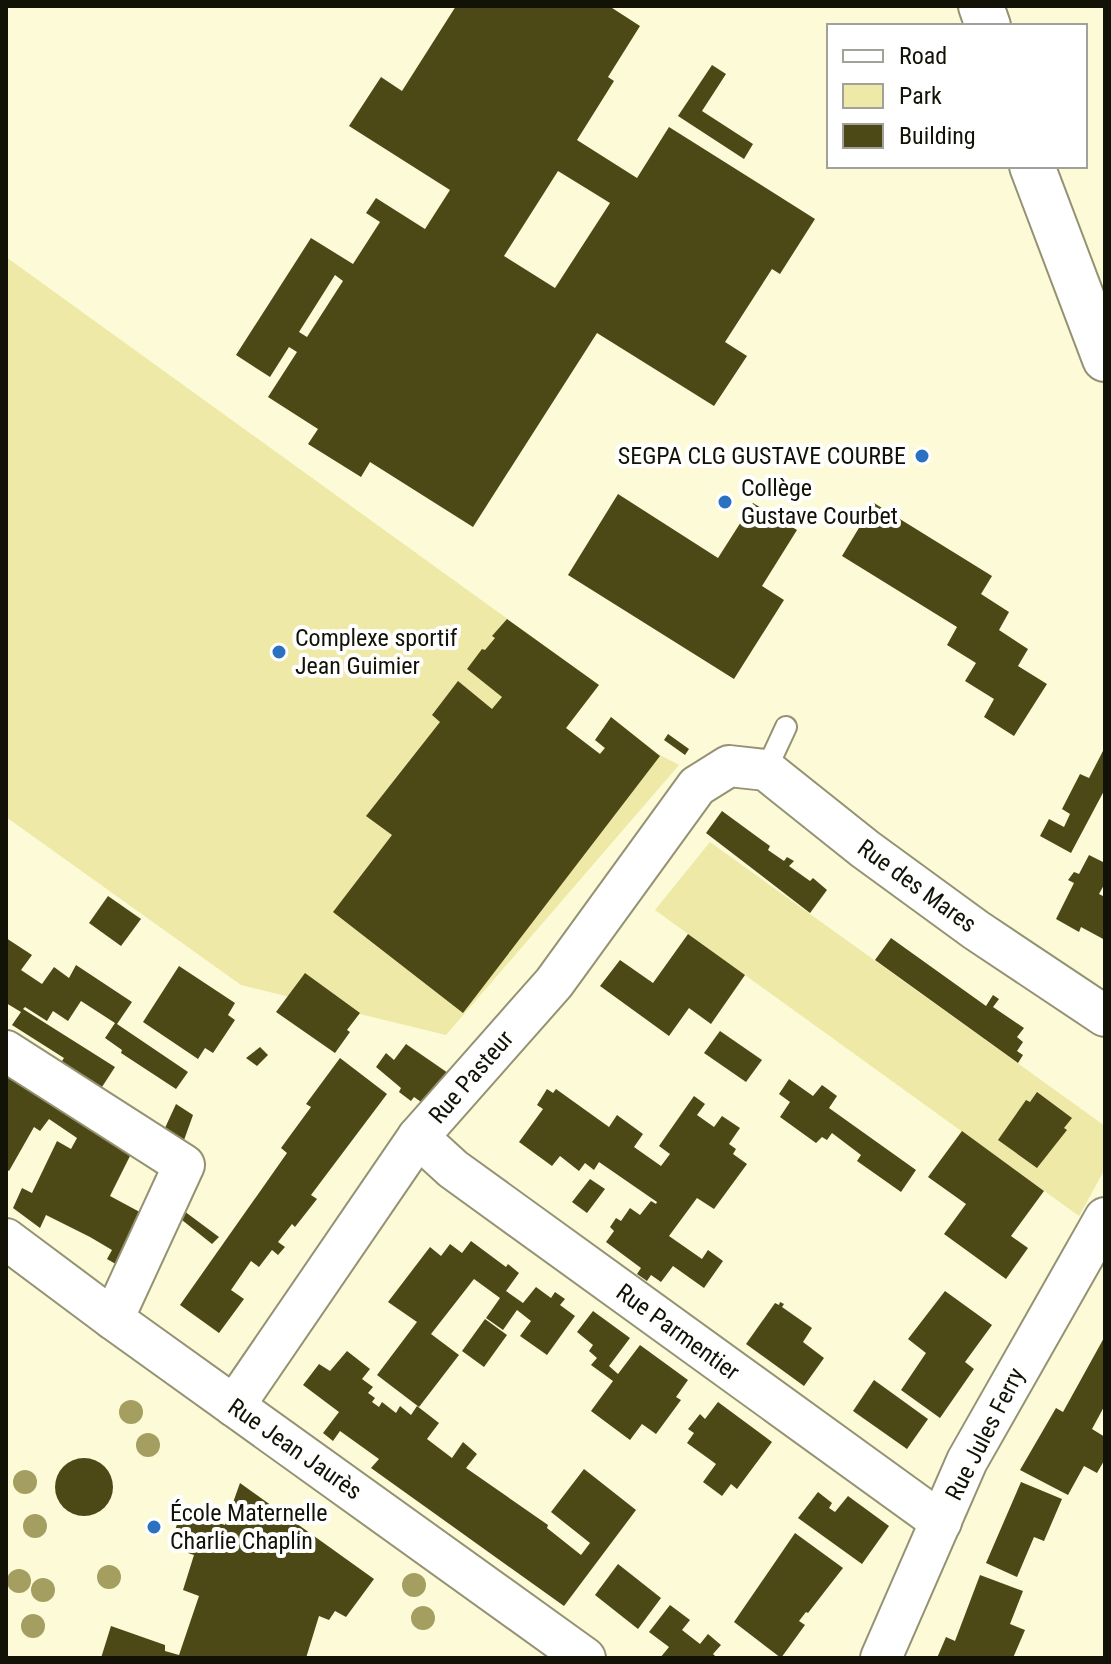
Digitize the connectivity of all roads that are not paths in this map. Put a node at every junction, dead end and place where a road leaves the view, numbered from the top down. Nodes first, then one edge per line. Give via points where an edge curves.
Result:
1 (1033, 168) edge
2 (1105, 359) edge
3 (786, 727) dead end
4 (748, 768) junction
5 (1105, 1016) edge
6 (6, 1051) edge
7 (418, 1137) junction
8 (1105, 1218) edge
9 (6, 1239) edge
10 (113, 1319) junction
11 (234, 1406) junction
12 (941, 1522) junction
13 (562, 1650) edge
14 (881, 1658) edge

1 - 2 street
3 - 4 lane
4 - 5 street, Rue des Mares
4 - 7 street, Rue Pasteur via 697,786 554,983
6 - 10 street via 184,1165
7 - 11 street, Rue Pasteur
7 - 12 street, Rue Parmentier via 453,1169
8 - 12 street, Rue Jules Ferry via 967,1461
9 - 10 street, Rue Jean Jaurès
10 - 11 street, Rue Jean Jaurès
11 - 13 street, Rue Jean Jaurès
12 - 14 street, Rue Jules Ferry

